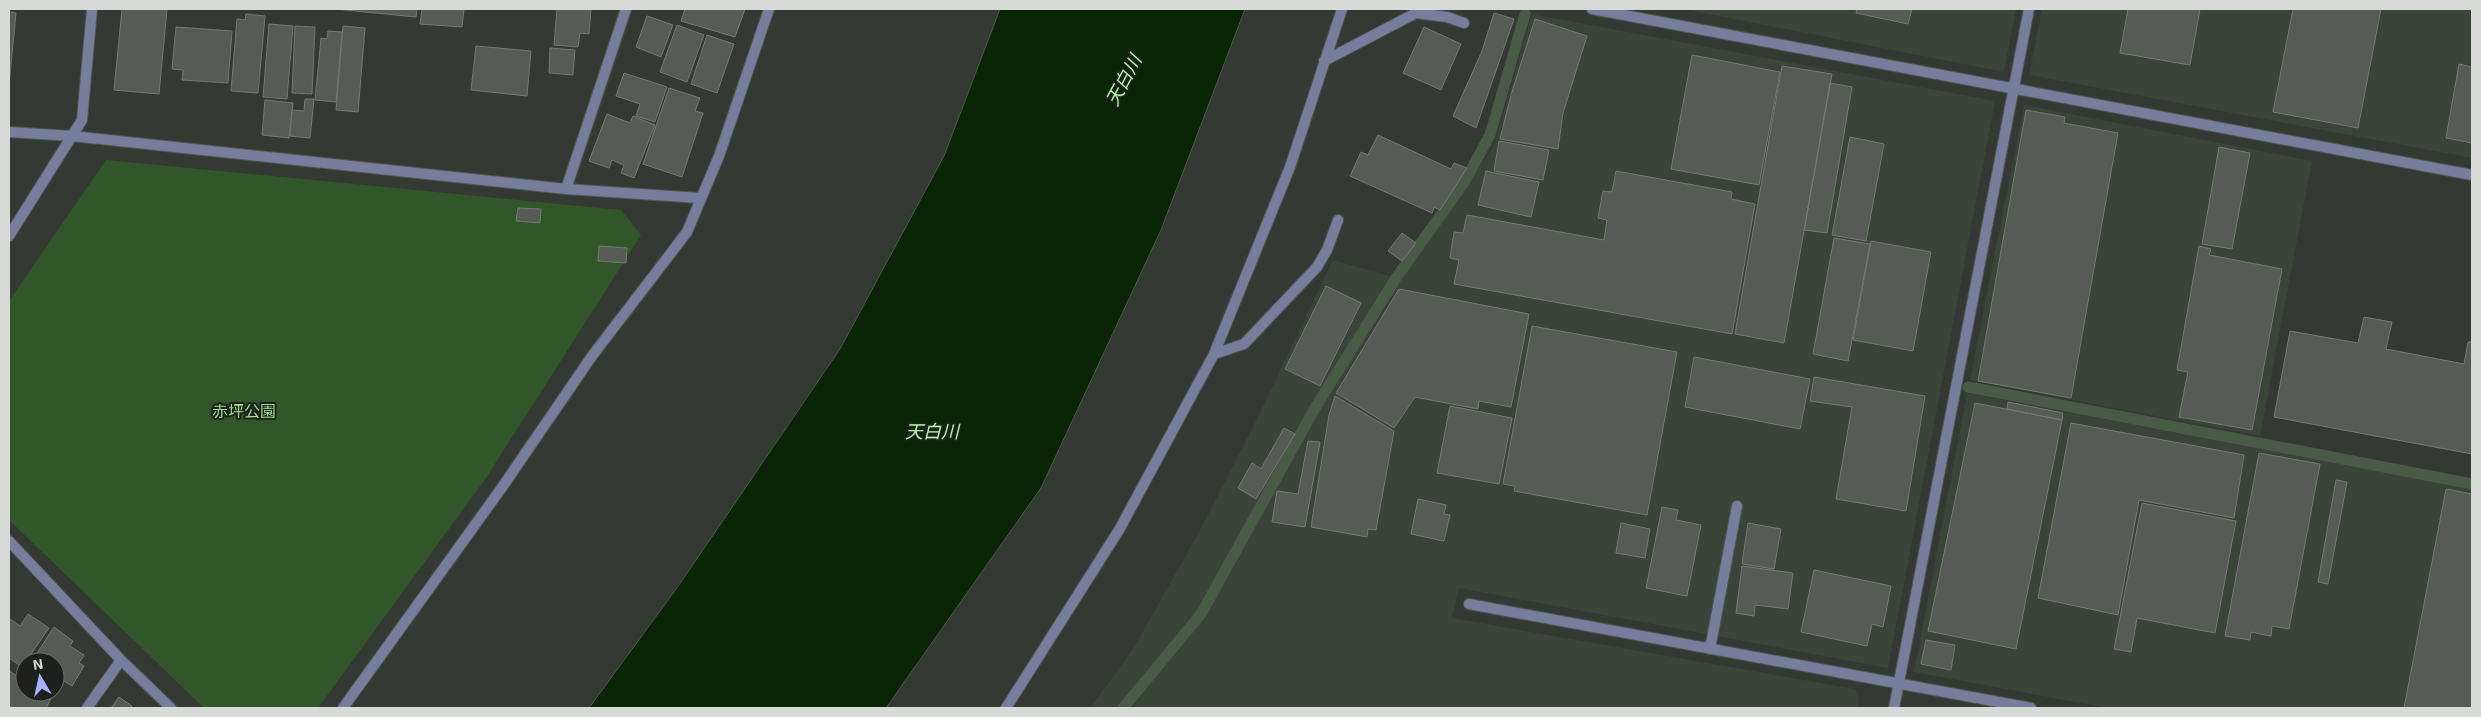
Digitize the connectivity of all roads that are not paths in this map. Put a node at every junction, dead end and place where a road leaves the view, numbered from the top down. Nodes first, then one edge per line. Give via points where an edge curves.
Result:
1 (92, 9) edge
2 (626, 9) edge
3 (770, 9) edge
4 (1342, 9) edge
5 (1592, 9) edge
6 (2029, 9) edge
7 (1464, 24) dead end
8 (1324, 61) junction
9 (2014, 89) junction
10 (9, 132) edge
11 (72, 136) junction
12 (2472, 176) edge
13 (566, 189) junction
14 (700, 198) junction
15 (1338, 220) dead end
16 (9, 236) edge
17 (1214, 354) junction
18 (1737, 506) dead end
19 (9, 541) edge
20 (1468, 604) dead end
21 (1710, 649) junction
22 (121, 660) junction
23 (1899, 684) junction
24 (87, 708) edge
25 (171, 708) edge
26 (343, 708) edge
27 (1006, 708) edge
28 (1894, 708) edge
29 (2031, 708) edge

1 - 11 street via 82,120
2 - 13 street
3 - 14 street via 719,156
4 - 8 street
5 - 9 street
6 - 9 street
7 - 8 street via 1447,17 1416,13
8 - 17 street via 1290,167
9 - 12 street
9 - 23 street
10 - 11 street
11 - 13 street
11 - 16 street
13 - 14 street
14 - 26 street via 688,232 592,356
15 - 17 street via 1317,267 1244,344
17 - 27 street via 1119,530
18 - 21 street
19 - 22 street
20 - 21 street
21 - 23 street
22 - 24 street
22 - 25 street
23 - 28 street
23 - 29 street

